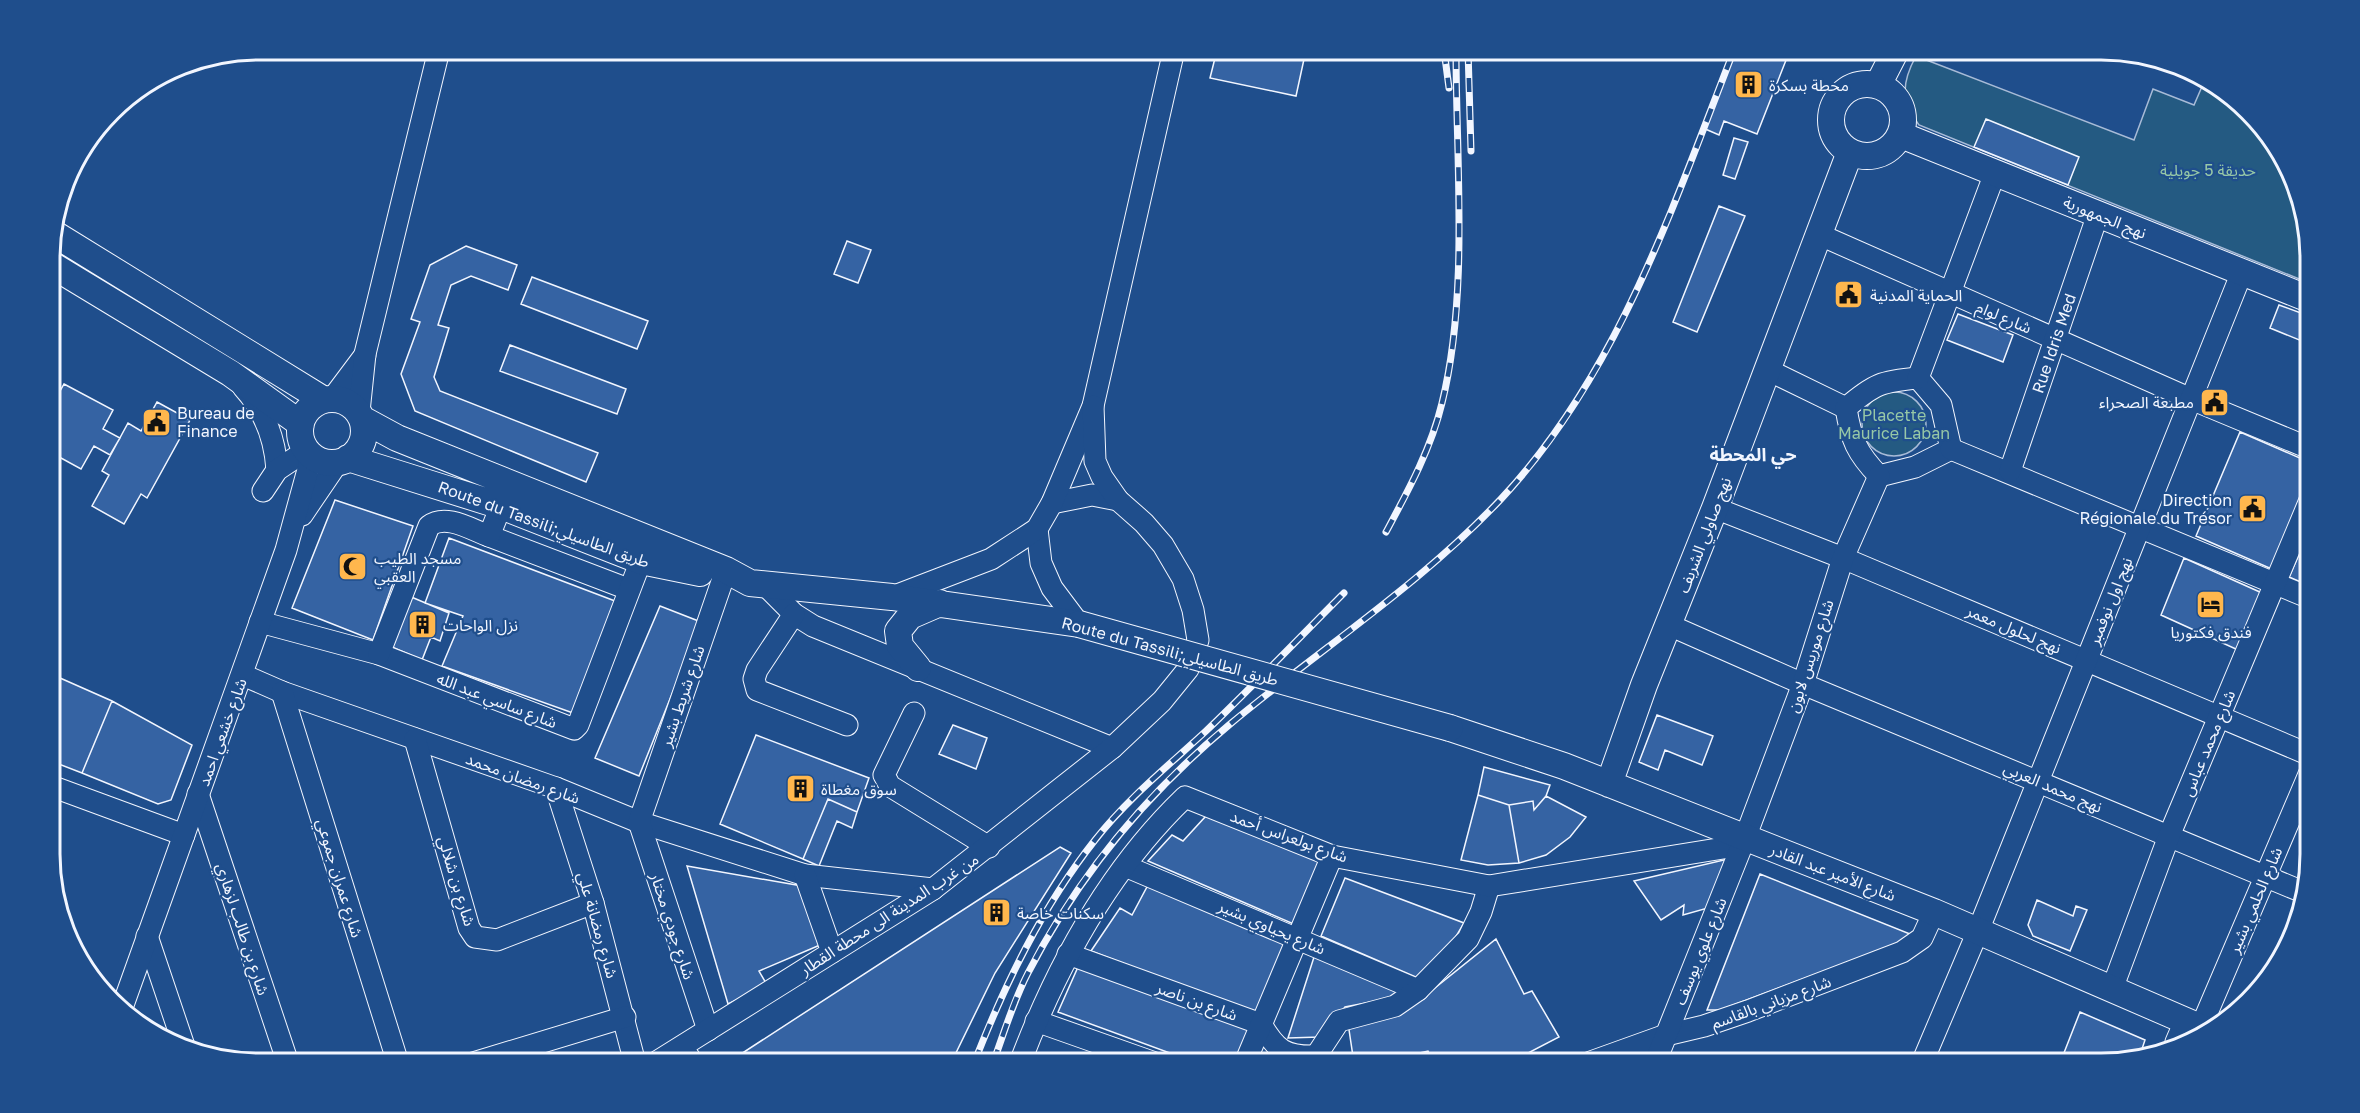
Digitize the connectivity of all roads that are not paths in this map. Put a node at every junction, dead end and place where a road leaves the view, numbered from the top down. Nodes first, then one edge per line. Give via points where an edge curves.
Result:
1 (437, 60) edge
2 (1172, 60) edge
3 (1891, 60) edge
4 (1878, 85) junction
5 (1901, 135) junction
6 (1850, 152) junction
7 (1995, 173) junction
8 (2098, 214) junction
9 (1818, 234) junction
10 (61, 238) edge
11 (99, 260) junction
12 (60, 270) edge
13 (2242, 272) junction
14 (84, 286) junction
15 (1950, 294) junction
16 (2300, 295) edge
17 (2054, 339) junction
18 (365, 354) junction
19 (1768, 370) junction
20 (230, 373) junction
21 (1918, 378) junction
22 (328, 399) junction
23 (2191, 399) junction
24 (1093, 406) junction
25 (1846, 408) junction
26 (361, 416) junction
27 (301, 424) junction
28 (2300, 444) edge
29 (1951, 448) junction
30 (309, 453) junction
31 (343, 460) junction
32 (277, 470) junction
33 (2010, 471) junction
34 (1879, 476) junction
35 (263, 491) dead end
36 (1118, 500) junction
37 (1052, 503) junction
38 (501, 506) junction
39 (1715, 508) junction
40 (2300, 524) edge
41 (2140, 525) junction
42 (293, 528) junction
43 (1037, 529) junction
44 (489, 536) junction
45 (644, 551) junction
46 (1843, 558) junction
47 (738, 579) junction
48 (2276, 583) junction
49 (628, 590) junction
50 (2300, 594) edge
51 (892, 597) junction
52 (940, 603) junction
53 (794, 614) junction
54 (260, 622) junction
55 (1079, 624) junction
56 (1669, 625) junction
57 (379, 654) junction
58 (2086, 659) junction
59 (918, 668) junction
60 (243, 675) junction
61 (1803, 684) junction
62 (282, 692) junction
63 (914, 713) dead end
64 (2219, 716) junction
65 (847, 725) dead end
66 (1450, 728) joint
67 (415, 739) junction
68 (1112, 748) junction
69 (2300, 751) edge
70 (2037, 780) junction
71 (1609, 784) junction
72 (556, 788) junction
73 (60, 789) edge
74 (198, 794) junction
75 (2300, 795) edge
76 (639, 822) junction
77 (184, 835) junction
78 (2169, 836) junction
79 (1744, 842) junction
80 (989, 847) junction
81 (1332, 856) junction
82 (1125, 866) junction
83 (805, 875) junction
84 (2264, 877) junction
85 (1489, 886) junction
86 (933, 889) junction
87 (2297, 890) edge
88 (593, 903) junction
89 (1934, 912) junction
90 (1978, 931) junction
91 (147, 936) junction
92 (1299, 938) junction
93 (832, 952) junction
94 (1068, 954) junction
95 (2112, 989) junction
96 (1418, 990) junction
97 (125, 1001) edge
98 (625, 1017) junction
99 (1035, 1022) junction
100 (1261, 1024) junction
101 (708, 1030) junction
102 (2193, 1030) edge
103 (1666, 1035) junction
104 (181, 1037) edge
105 (284, 1053) edge
106 (395, 1053) edge
107 (509, 1053) edge
108 (633, 1053) edge
109 (690, 1053) edge
110 (1024, 1053) edge
111 (1126, 1053) edge
112 (1249, 1053) edge
113 (1290, 1053) edge
114 (1323, 1053) edge
115 (1616, 1053) edge
116 (1659, 1053) edge
117 (1926, 1053) edge

1 - 18 street
2 - 24 street
3 - 4 main road
4 - 5 main road via 1898,99 1903,111
4 - 6 main road via 1854,86 1836,100 1831,123 1834,134
5 - 6 main road via 1884,152 1861,156
5 - 7 main road, نهج الجمهورية
6 - 9 main road, نهج صاولي الشربف
7 - 8 main road, نهج الجمهورية
7 - 15 street
8 - 13 main road, نهج الجمهورية
8 - 17 street, Rue Idris Med
9 - 15 street, شارع لوام
9 - 19 main road, نهج صاولي الشربف
10 - 11 main road
11 - 14 main road via 76,267
11 - 22 main road
12 - 14 main road
13 - 16 main road, نهج الجمهورية
13 - 23 street, نهج اول نوفمبر
14 - 20 main road
15 - 17 street, شارع لوام
15 - 21 street
17 - 23 street, شارع لوام
17 - 33 street, Rue Idris Med
18 - 22 street
18 - 26 street
19 - 25 street
19 - 39 main road, نهج صاولي الشربف
20 - 27 main road
20 - 32 street via 265,420
21 - 25 street via 1886,380
21 - 29 street via 1941,405
22 - 26 main road via 349,403
22 - 27 main road via 309,408
23 - 28 street, شارع لوام
23 - 41 street, نهج اول نوفمبر
24 - 36 street, من غرب المدينة الى محطة القطار via 1095,461
24 - 37 street
25 - 34 street via 1857,451
26 - 31 main road via 360,446
26 - 45 main road, Route du Tassili;طريق الطاسيلي via 398,438
27 - 30 main road via 300,433
29 - 33 street
29 - 34 street via 1915,467
30 - 31 main road via 327,462
30 - 32 street
30 - 42 street, شارع خشعي احمد
31 - 38 main road, Route du Tassili;طريق الطاسيلي
31 - 42 street
32 - 35 street
33 - 41 street
34 - 46 street, شارع موريس لابون
36 - 37 street via 1092,495
36 - 68 street, من غرب المدينة الى محطة القطار via 1163,545 1183,579 1198,640 1188,669 1162,701
37 - 43 street
38 - 44 street
38 - 45 main road, Route du Tassili;طريق الطاسيلي
39 - 46 street, نهج لحلول معمر
39 - 56 main road, نهج صاولي الشربف
40 - 48 street, شارع محمد عباس
41 - 48 street
41 - 58 street, نهج اول نوفمبر
42 - 54 street, شارع خشعي احمد
43 - 51 street via 990,559
43 - 55 street via 1041,563 1052,588
44 - 49 street
44 - 57 street via 445,520 429,526
45 - 47 main road, Route du Tassili;طريق الطاسيلي
45 - 49 street, شارع ساسي عبد الله
46 - 58 street, نهج لحلول معمر
46 - 61 street, شارع موريس لابون
47 - 51 main road, Route du Tassili;طريق الطاسيلي
47 - 53 street
47 - 76 street, شارع شريط بشير
48 - 50 street
48 - 64 street, شارع محمد عباس
49 - 57 street, شارع ساسي عبد الله via 574,729
51 - 52 main road, Route du Tassili;طريق الطاسيلي
52 - 55 main road, Route du Tassili;طريق الطاسيلي
52 - 59 main road via 910,616 898,631 900,646
53 - 59 street via 867,650
53 - 65 street via 757,670 757,690
54 - 57 street, شارع ساسي عبد الله
54 - 60 street, شارع خشعي احمد
55 - 66 main road, Route du Tassili;طريق الطاسيلي, bridge
56 - 61 street, نهج محمد العربي
56 - 71 main road, نهج صاولي الشربف
58 - 64 street, نهج لحلول معمر
58 - 70 street, نهج اول نوفمبر
59 - 68 street
60 - 62 street, شارع رمضان محمد
60 - 74 street, شارع خشعي احمد
61 - 70 street, نهج محمد العربي
61 - 79 street, شارع موريس لابون
62 - 67 street, شارع رمضان محمد
62 - 106 street, شارع عمران جموعي
63 - 80 street via 884,775 890,786
64 - 69 street, نهج لحلول معمر
64 - 78 street, شارع محمد عباس
66 - 71 main road, شارع الأمير عبد القادر
67 - 72 street, شارع رمضان محمد
67 - 88 street, شارع بن شلالي via 469,928 475,937 497,940
68 - 80 street, من غرب المدينة الى محطة القطار
70 - 78 street, نهج محمد العربي
70 - 90 street, نهج اول نوفمبر
71 - 79 main road, شارع الأمير عبد القادر
72 - 76 street, شارع رمضان محمد
72 - 88 street, شارع رمضانة علي
73 - 77 street
74 - 77 street, شارع خشعي احمد
74 - 105 street, شارع بن طالب لزهاري
75 - 84 street, شارع الحلمي بشير
76 - 83 street, شارع رمضان محمد
76 - 101 street, شارع جودي مختار
77 - 91 street, شارع خشعي احمد
78 - 84 street, نهج محمد العربي
78 - 95 street, شارع محمد عباس
79 - 85 street, شارع بولعراس أحمد
79 - 89 main road, شارع الأمير عبد القادر
79 - 103 street, شارع علوي يوسف
80 - 86 street, من غرب المدينة الى محطة القطار
81 - 82 street, شارع بولعراس أحمد via 1185,797
81 - 85 street, شارع بولعراس أحمد
81 - 92 street
82 - 92 street, شارع يحياوي بشير
82 - 94 street, شارع بولعراس أحمد
83 - 86 street, شارع رمضان محمد
83 - 93 street
84 - 87 street, نهج محمد العربي
84 - 102 street, شارع الحلمي بشير
85 - 96 street via 1468,939
86 - 93 street, من غرب المدينة الى محطة القطار
88 - 98 street, شارع رمضانة علي
89 - 90 main road, شارع الأمير عبد القادر
89 - 103 street, شارع مزياني بالقاسم via 1922,938 1902,952 1726,1019
90 - 95 main road, شارع الأمير عبد القادر
90 - 117 street, نهج اول نوفمبر
91 - 97 street, شارع خشعي احمد
91 - 104 street
92 - 96 street, شارع يحياوي بشير
92 - 100 street
93 - 101 street, من غرب المدينة الى محطة القطار
94 - 99 street, شارع بولعراس أحمد
94 - 100 street, شارع بن ناصر
95 - 102 main road, شارع الأمير عبد القادر
96 - 114 street via 1395,1006 1339,1021
98 - 107 street
98 - 108 street, شارع رمضانة علي
99 - 110 street, شارع بولعراس أحمد
99 - 111 street
100 - 112 street
100 - 113 street via 1278,1049
101 - 109 street, من غرب المدينة الى محطة القطار
103 - 115 street, شارع مزياني بالقاسم
103 - 116 street, شارع علوي يوسف

